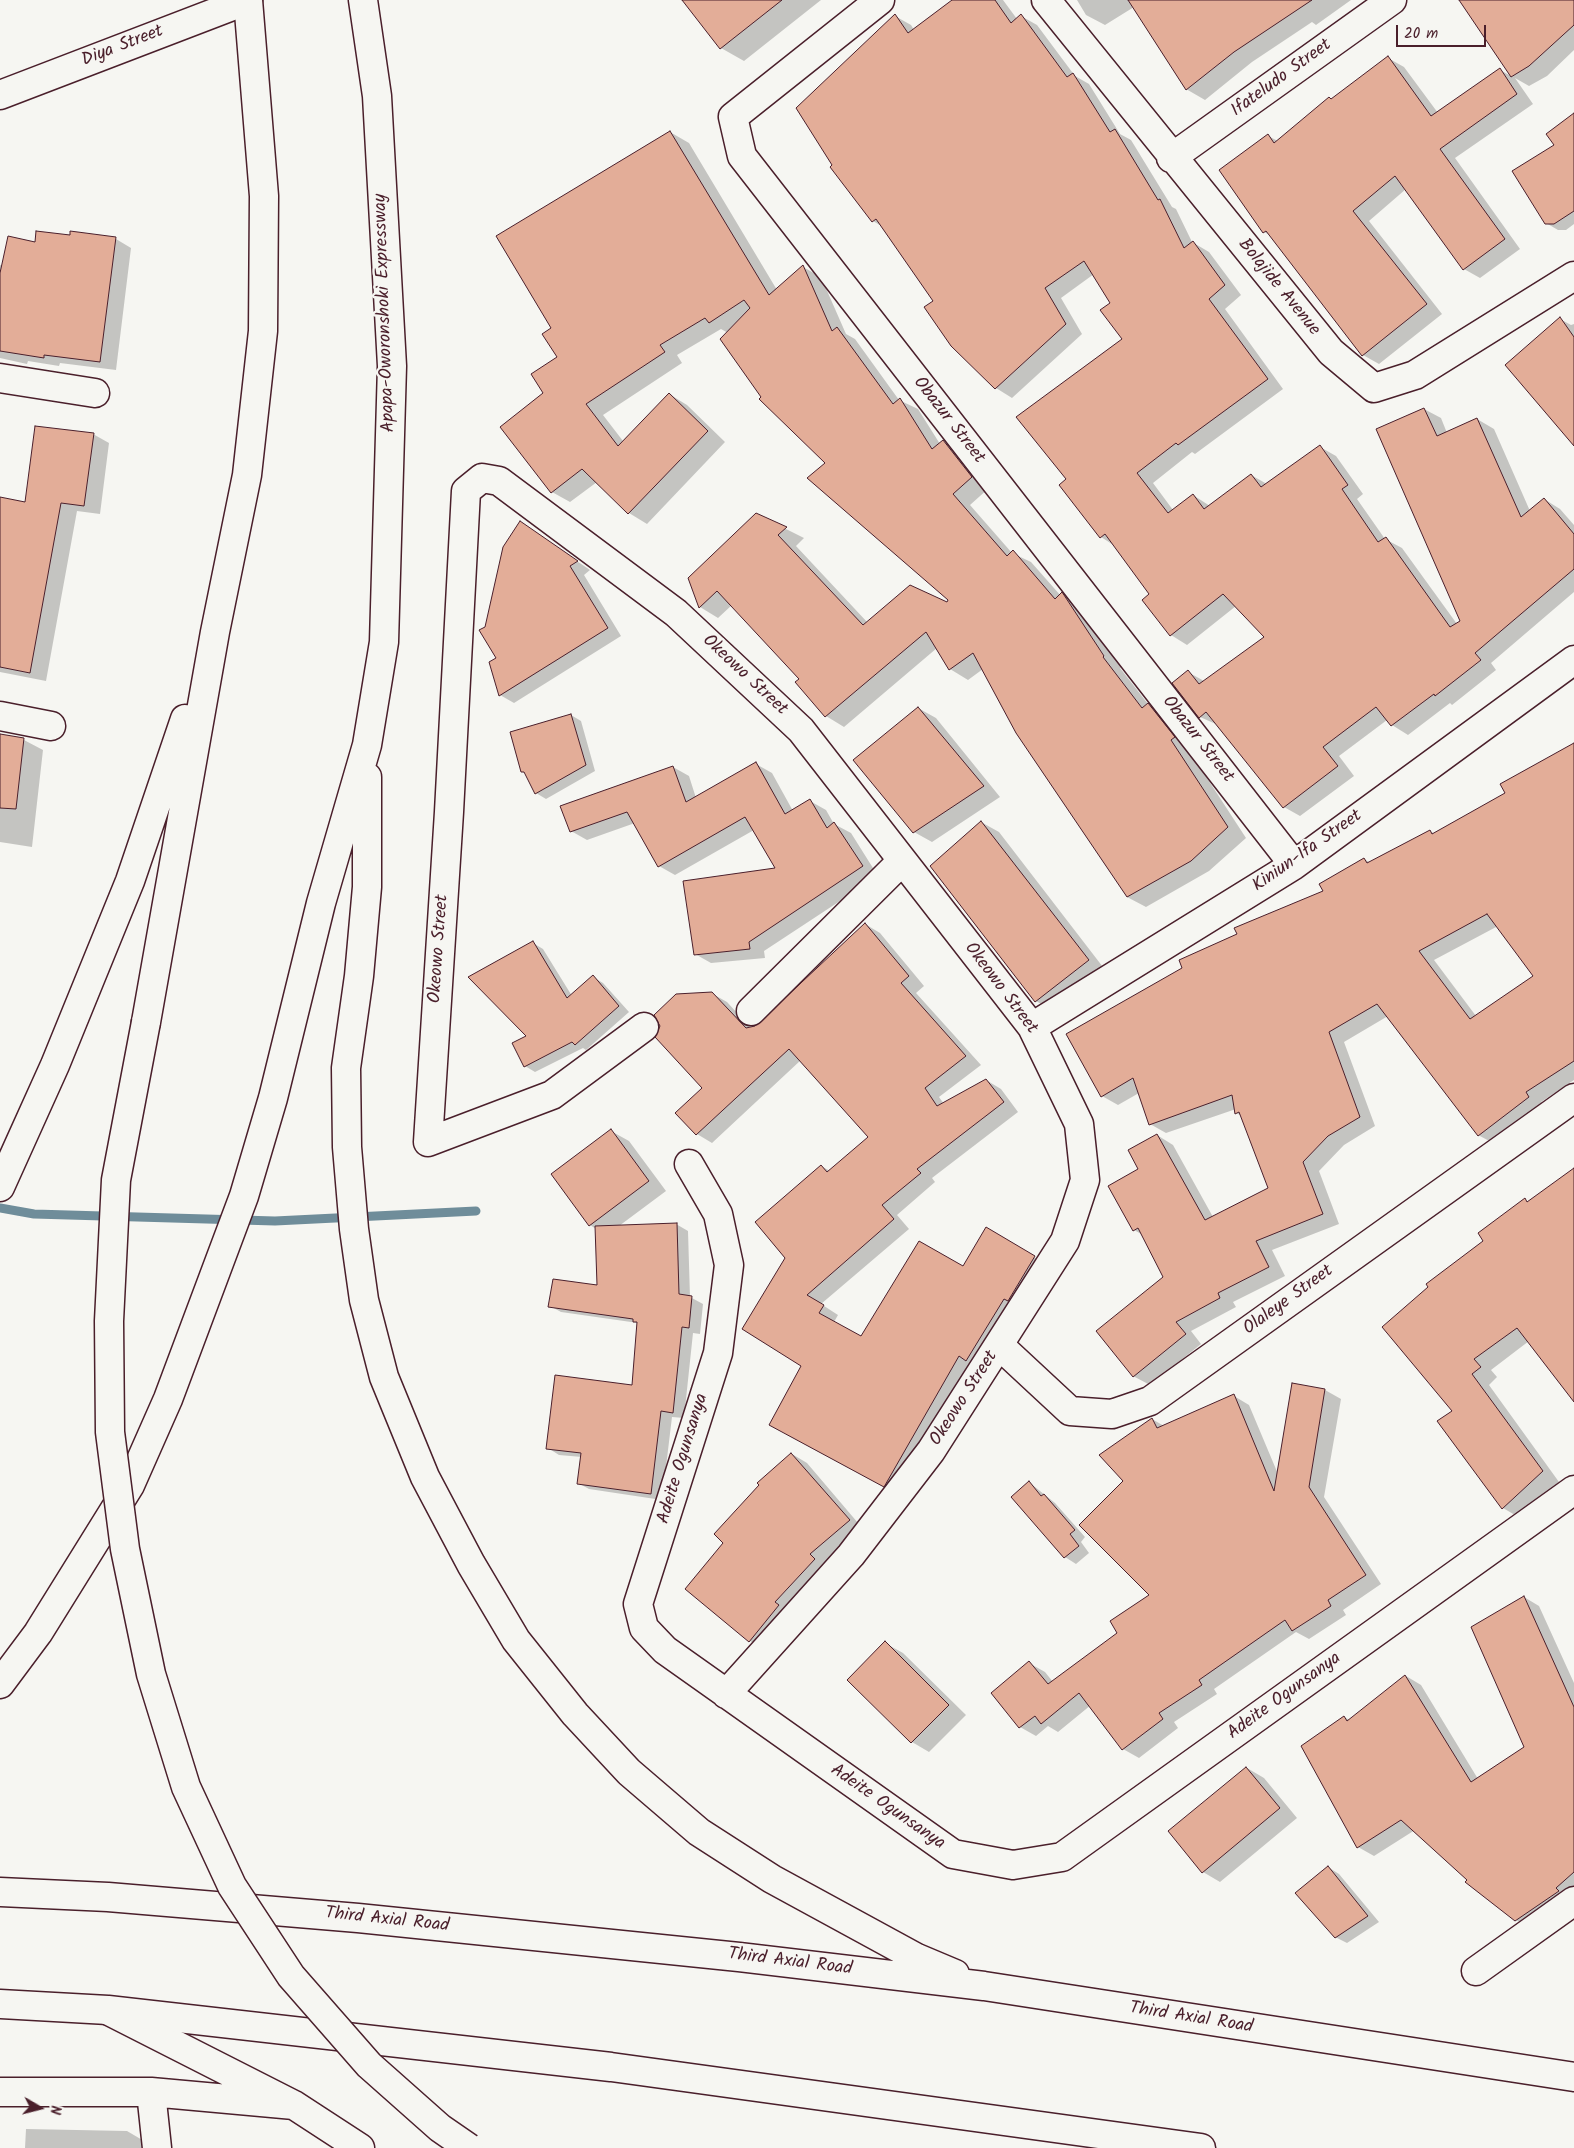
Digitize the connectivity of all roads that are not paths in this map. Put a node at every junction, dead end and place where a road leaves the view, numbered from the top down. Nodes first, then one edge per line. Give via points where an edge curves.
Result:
1 (248, 0) edge
2 (363, 0) edge
3 (880, 0) edge
4 (1046, 0) edge
5 (1392, 0) edge
6 (0, 82) edge
7 (29, 82) junction
8 (0, 95) edge
9 (1172, 158) junction
10 (1574, 276) edge
11 (0, 378) edge
12 (96, 393) dead end
13 (215, 632) junction
14 (1574, 660) edge
15 (0, 716) edge
16 (51, 726) dead end
17 (367, 745) junction
18 (902, 861) junction
19 (1294, 865) junction
20 (751, 1011) dead end
21 (644, 1027) dead end
22 (1032, 1028) junction
23 (1574, 1098) edge
24 (689, 1164) dead end
25 (0, 1187) edge
26 (999, 1345) junction
27 (1574, 1490) edge
28 (0, 1684) edge
29 (726, 1694) junction
30 (0, 1892) edge
31 (1574, 1901) edge
32 (1476, 1971) dead end
33 (984, 1986) junction
34 (0, 2004) edge
35 (108, 2010) junction
36 (1574, 2077) edge
37 (0, 2092) edge
38 (151, 2092) junction
39 (294, 2105) junction
40 (157, 2148) edge
41 (360, 2148) edge
42 (469, 2148) edge
43 (1200, 2148) edge

1 - 7 main road, Diya Street
1 - 13 main road via 264,196 263,331 247,475
2 - 17 main road, Apapa-Oworonshoki Expressway via 377,96 392,366 384,642
3 - 19 main road, Obazur Street via 734,117 742,156
4 - 9 main road, Bolajide Avenue
5 - 9 main road, Ifateludo Street
6 - 7 main road
7 - 8 main road, Diya Street
9 - 10 main road, Bolajide Avenue via 1330,352 1374,388 1415,375
11 - 12 main road
13 - 25 main road via 130,881 55,1065
13 - 42 main road, bridge via 116,1180 109,1321 110,1432 125,1549 152,1674 190,1796 232,1886 292,1976 369,2065 440,2128
14 - 19 main road, Kiniun-Ifa Street
15 - 16 main road
17 - 28 main road via 321,903 244,1196 168,1399 130,1485 38,1633
17 - 33 main road via 367,887 346,1068 347,1147 364,1300 384,1376 425,1477 516,1640 575,1714 629,1772 699,1832 772,1879 917,1958
18 - 20 main road
18 - 21 main road, Okeowo Street via 801,730 676,613 500,481 482,478 466,491 428,1142 552,1095
18 - 22 main road, Okeowo Street
19 - 22 main road, Kiniun-Ifa Street
22 - 26 main road, Okeowo Street via 1079,1124 1085,1180 1065,1241
23 - 26 main road, Olaleye Street via 1150,1401 1112,1414 1070,1411
24 - 29 main road, Adeite Ogunsanya via 718,1214 729,1265 718,1353 638,1604 644,1628 664,1650
26 - 29 main road, Okeowo Street via 931,1451 851,1555
27 - 29 main road, Adeite Ogunsanya via 1062,1857 1013,1865 953,1854
30 - 33 main road, Third Axial Road via 108,1897 358,1918
31 - 32 main road
33 - 36 main road, Third Axial Road
34 - 35 main road
35 - 39 main road
35 - 43 main road via 611,2067
37 - 38 main road
38 - 39 main road
38 - 40 main road
39 - 41 main road

